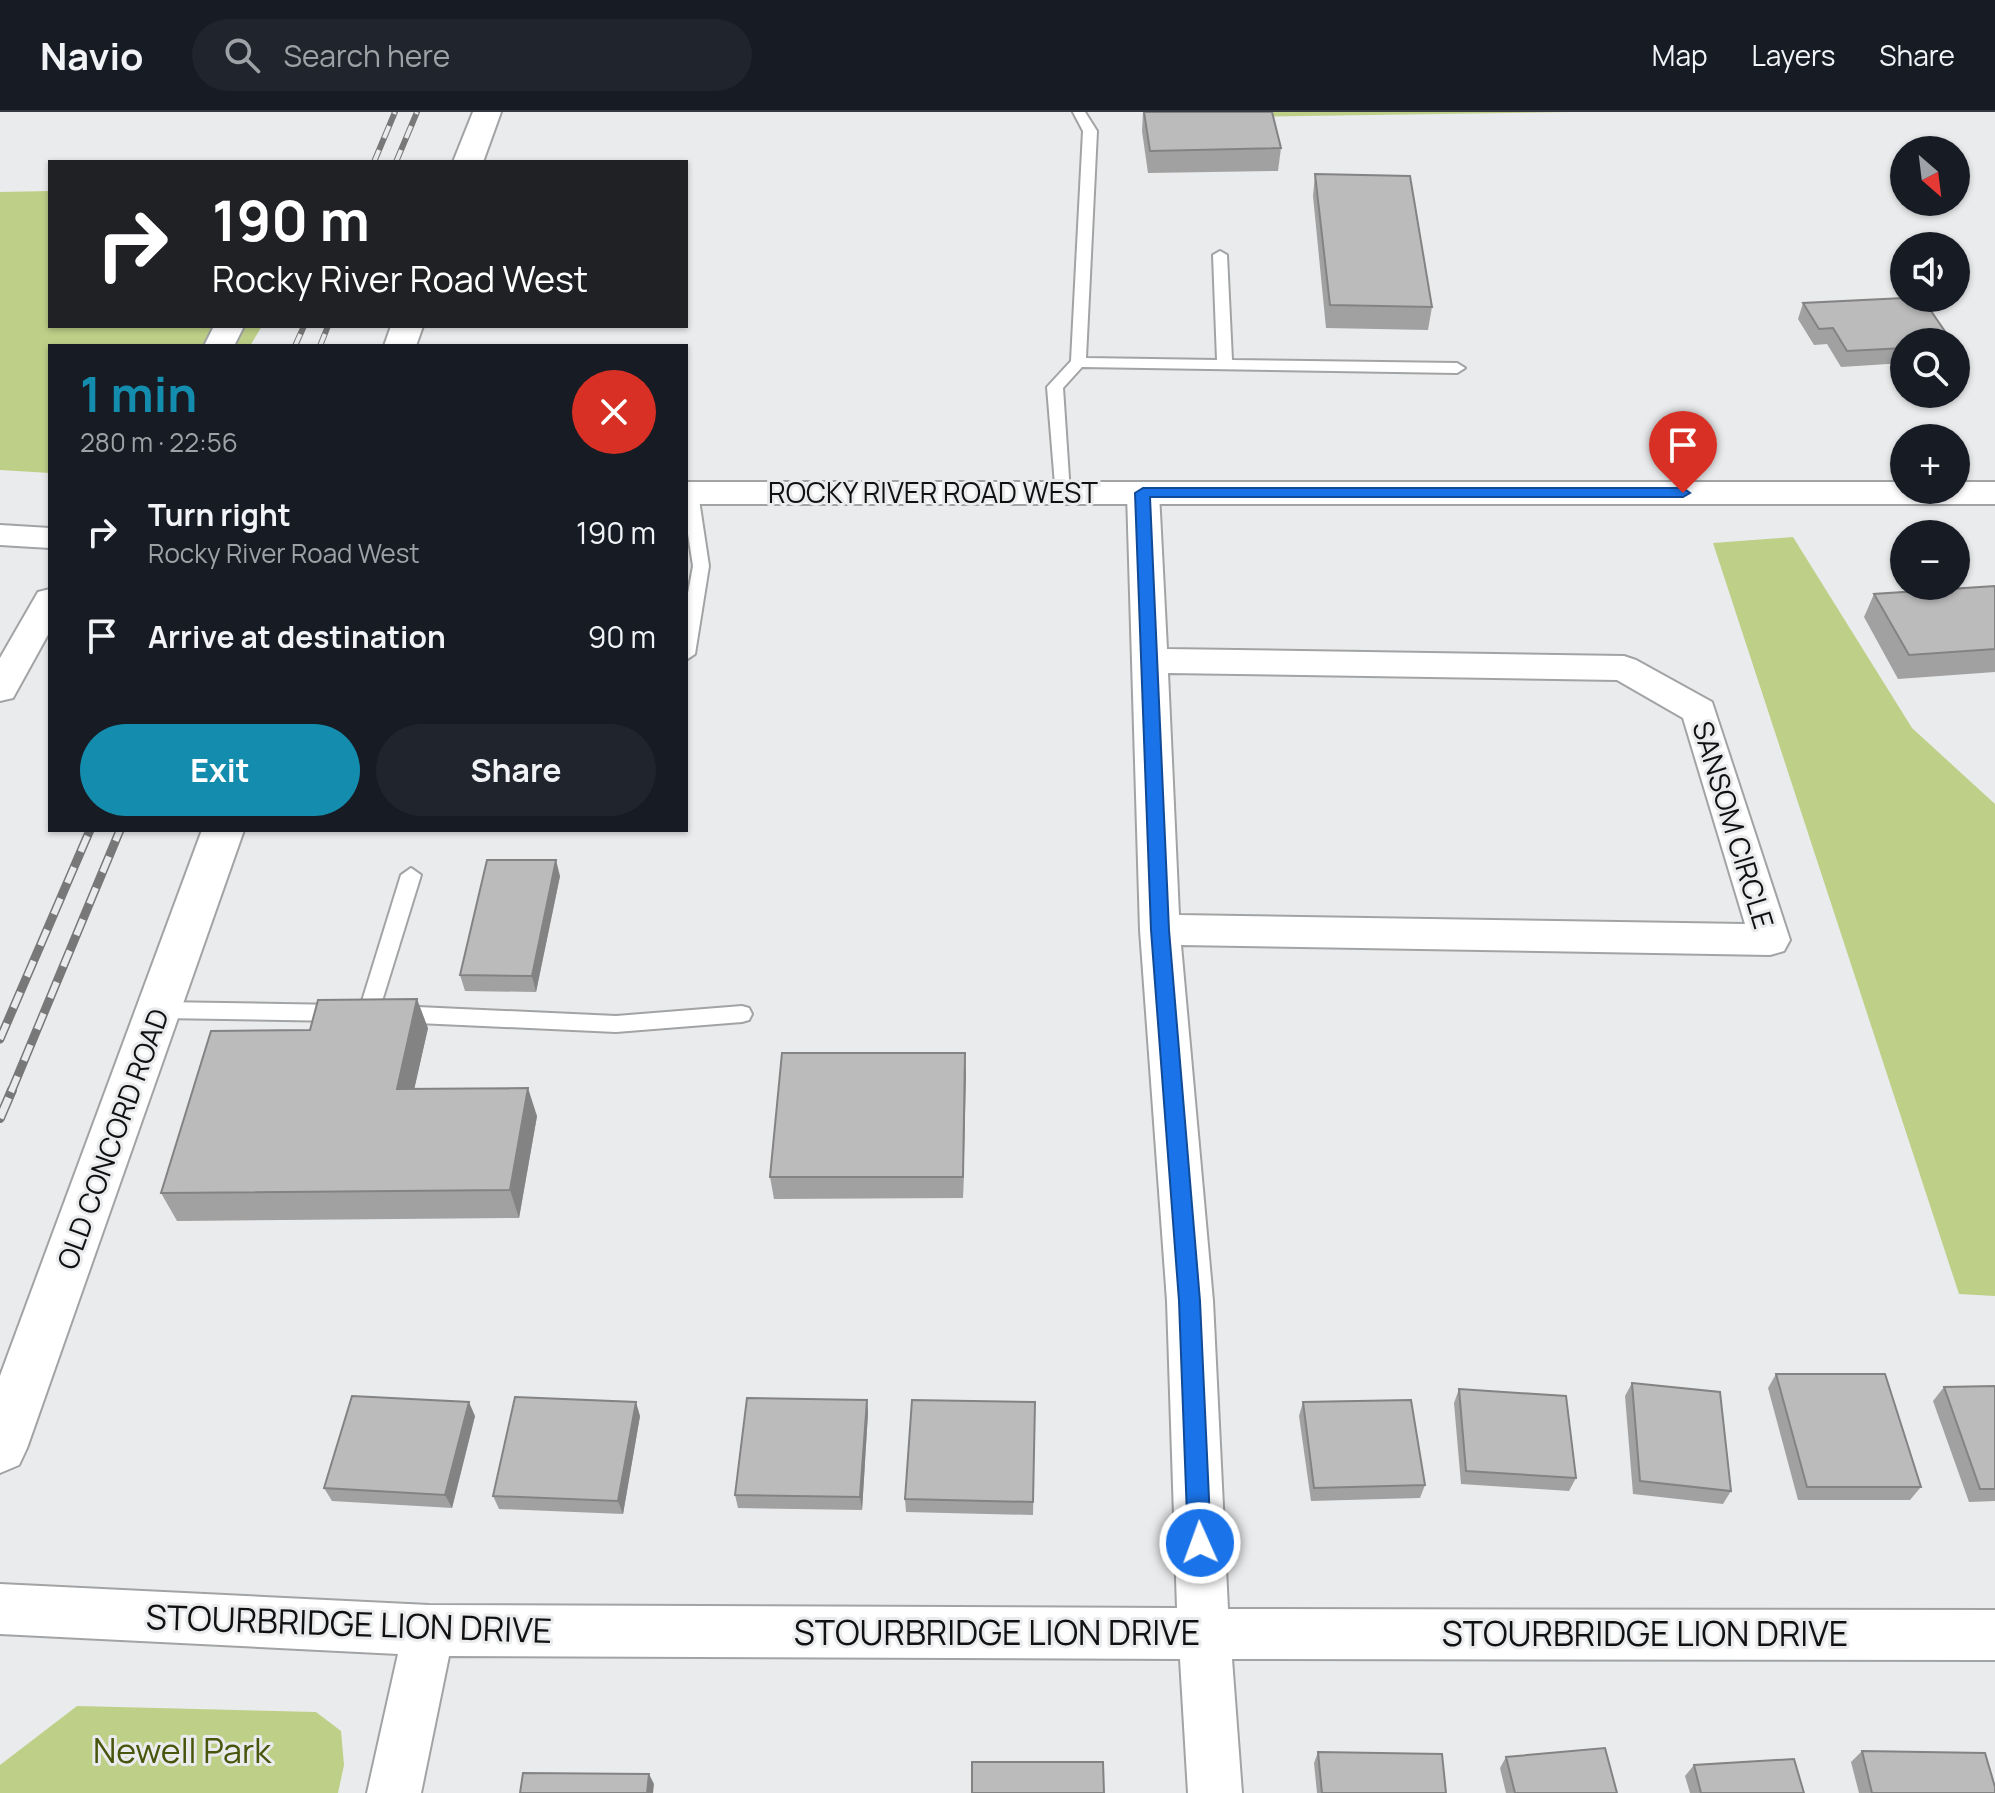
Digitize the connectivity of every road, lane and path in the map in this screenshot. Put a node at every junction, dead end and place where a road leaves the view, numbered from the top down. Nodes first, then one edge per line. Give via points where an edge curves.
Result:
1 (487, 112) edge
2 (1079, 112) edge
3 (469, 160) edge
4 (1220, 255) dead end
5 (1078, 362) junction
6 (1225, 364) junction
7 (1457, 368) dead end
8 (688, 493) edge
9 (1062, 493) junction
10 (1143, 493) junction
11 (1995, 493) edge
12 (0, 535) edge
13 (48, 538) edge
14 (48, 604) edge
15 (688, 642) edge
16 (1150, 661) junction
17 (0, 689) edge
18 (222, 832) edge
19 (411, 875) dead end
20 (1160, 930) junction
21 (160, 1010) junction
22 (368, 1014) junction
23 (742, 1014) dead end
24 (0, 1448) edge
25 (0, 1609) edge
26 (429, 1630) junction
27 (1204, 1634) junction
28 (1995, 1635) edge
29 (394, 1793) edge
30 (1215, 1793) edge

1 - 3 street
2 - 5 lane via 1090,131
4 - 6 lane
5 - 6 lane
5 - 9 lane via 1055,387
6 - 7 lane
8 - 9 street, ROCKY RIVER ROAD WEST
8 - 15 lane via 701,566
9 - 10 street, ROCKY RIVER ROAD WEST
10 - 11 street, ROCKY RIVER ROAD WEST
10 - 16 street
12 - 13 street
14 - 17 street
16 - 20 street
16 - 20 street, SANSOM CIRCLE via 1624,668 1699,711 1770,940
18 - 21 street, OLD CONCORD ROAD
19 - 22 lane
20 - 27 street via 1190,1301
21 - 22 lane
21 - 24 street, OLD CONCORD ROAD
22 - 23 lane via 616,1024
25 - 26 street, STOURBRIDGE LION DRIVE
26 - 27 street, STOURBRIDGE LION DRIVE
26 - 29 street
27 - 28 street, STOURBRIDGE LION DRIVE
27 - 30 street

